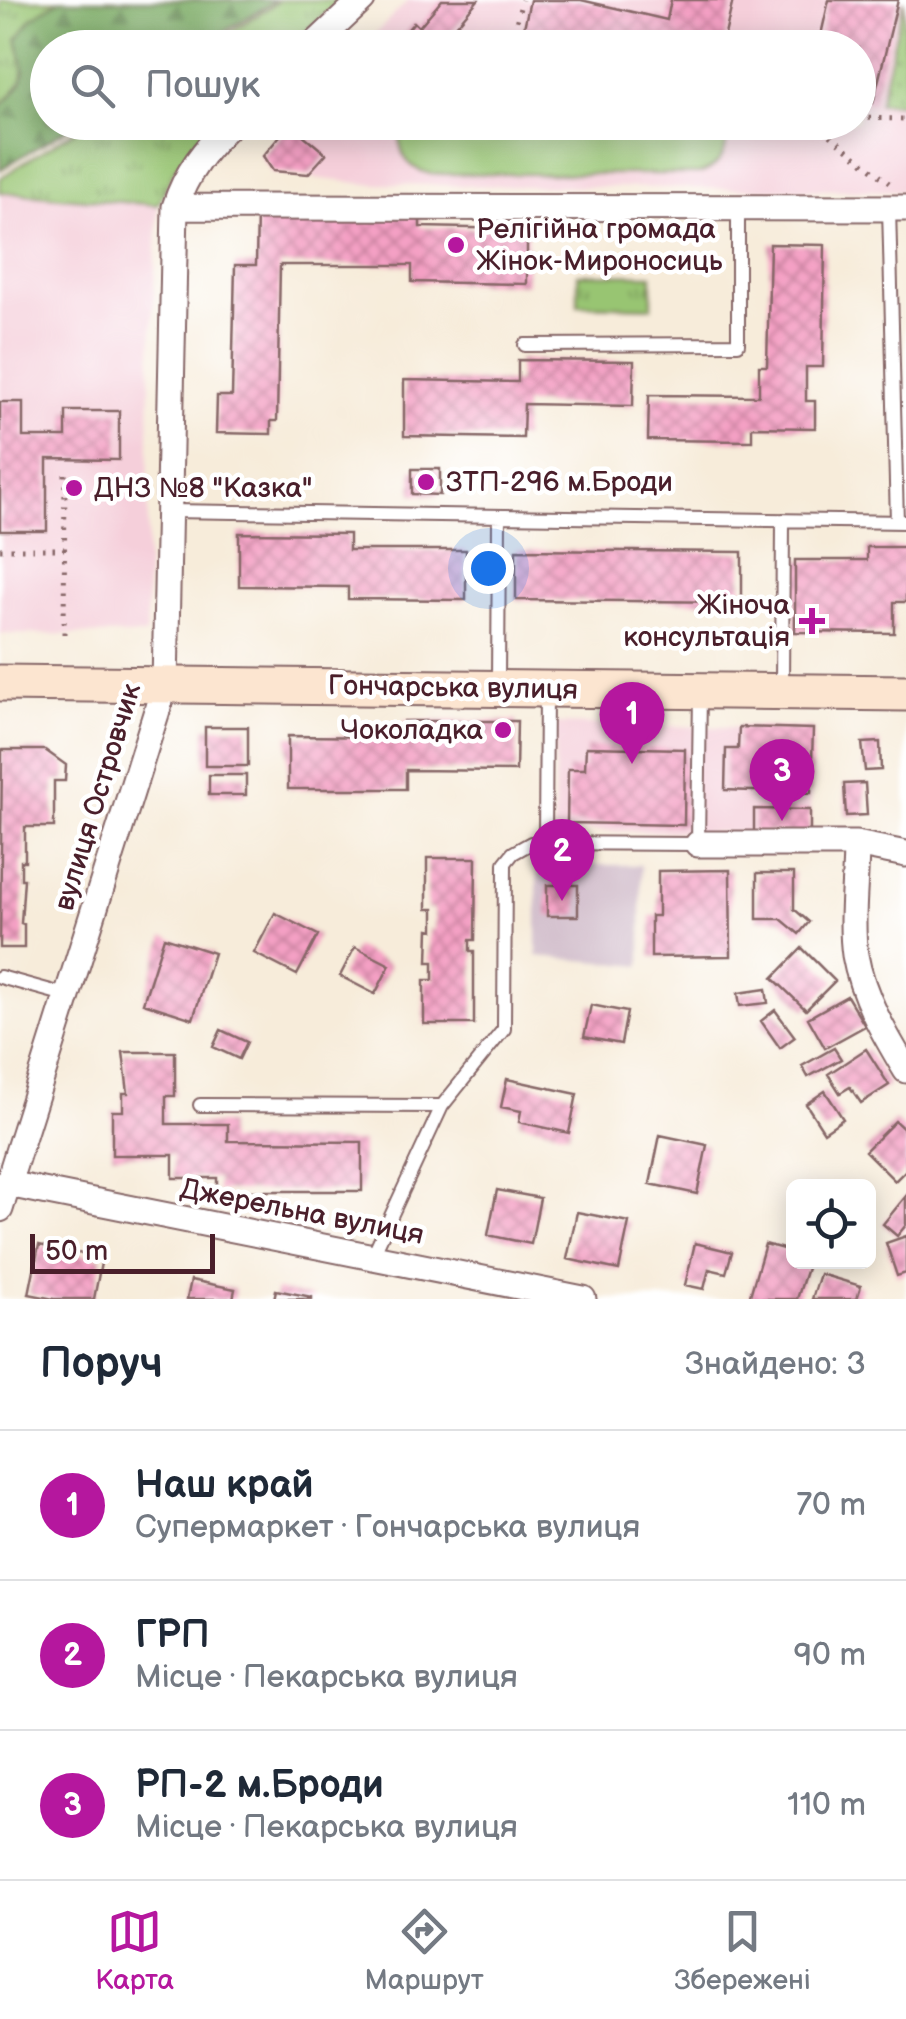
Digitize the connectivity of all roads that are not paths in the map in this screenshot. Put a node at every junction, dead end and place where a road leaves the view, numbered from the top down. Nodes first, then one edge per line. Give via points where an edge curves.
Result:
1 (362, 0) edge
2 (330, 30) edge
3 (216, 140) edge
4 (898, 202) edge
5 (175, 208) junction
6 (738, 208) junction
7 (526, 345) dead end
8 (169, 511) junction
9 (499, 516) junction
10 (783, 520) junction
11 (902, 522) edge
12 (0, 684) edge
13 (165, 685) junction
14 (498, 689) junction
15 (546, 690) junction
16 (700, 691) junction
17 (782, 692) junction
18 (906, 693) edge
19 (545, 842) junction
20 (698, 844) junction
21 (856, 844) junction
22 (906, 854) edge
23 (0, 977) edge
24 (69, 996) junction
25 (906, 1070) edge
26 (200, 1105) dead end
27 (442, 1106) junction
28 (8, 1184) junction
29 (0, 1210) edge
30 (372, 1257) junction
31 (583, 1299) edge

1 - 2 street
3 - 5 street via 195,163
4 - 6 street
4 - 11 lane
5 - 6 street
5 - 8 street, вулиця Островчик
6 - 7 lane via 738,344
8 - 9 lane
8 - 13 street, вулиця Островчик
9 - 10 lane
9 - 14 lane
10 - 11 lane
10 - 17 lane
12 - 13 main road, Гончарська вулиця
13 - 14 main road, Гончарська вулиця
13 - 24 street, вулиця Островчик
14 - 15 main road, Гончарська вулиця
15 - 16 main road, Гончарська вулиця
15 - 19 lane
16 - 17 main road, Гончарська вулиця
16 - 20 lane
17 - 18 main road, Гончарська вулиця
19 - 20 lane
19 - 27 lane via 523,846 505,863 504,1029
20 - 21 street
21 - 22 street
21 - 25 street via 855,952 862,984
23 - 24 lane
24 - 28 street, вулиця Островчик
26 - 27 lane
27 - 30 lane
28 - 29 street, вулиця Островчик
28 - 30 street, Джерельна вулиця
30 - 31 street, Джерельна вулиця

